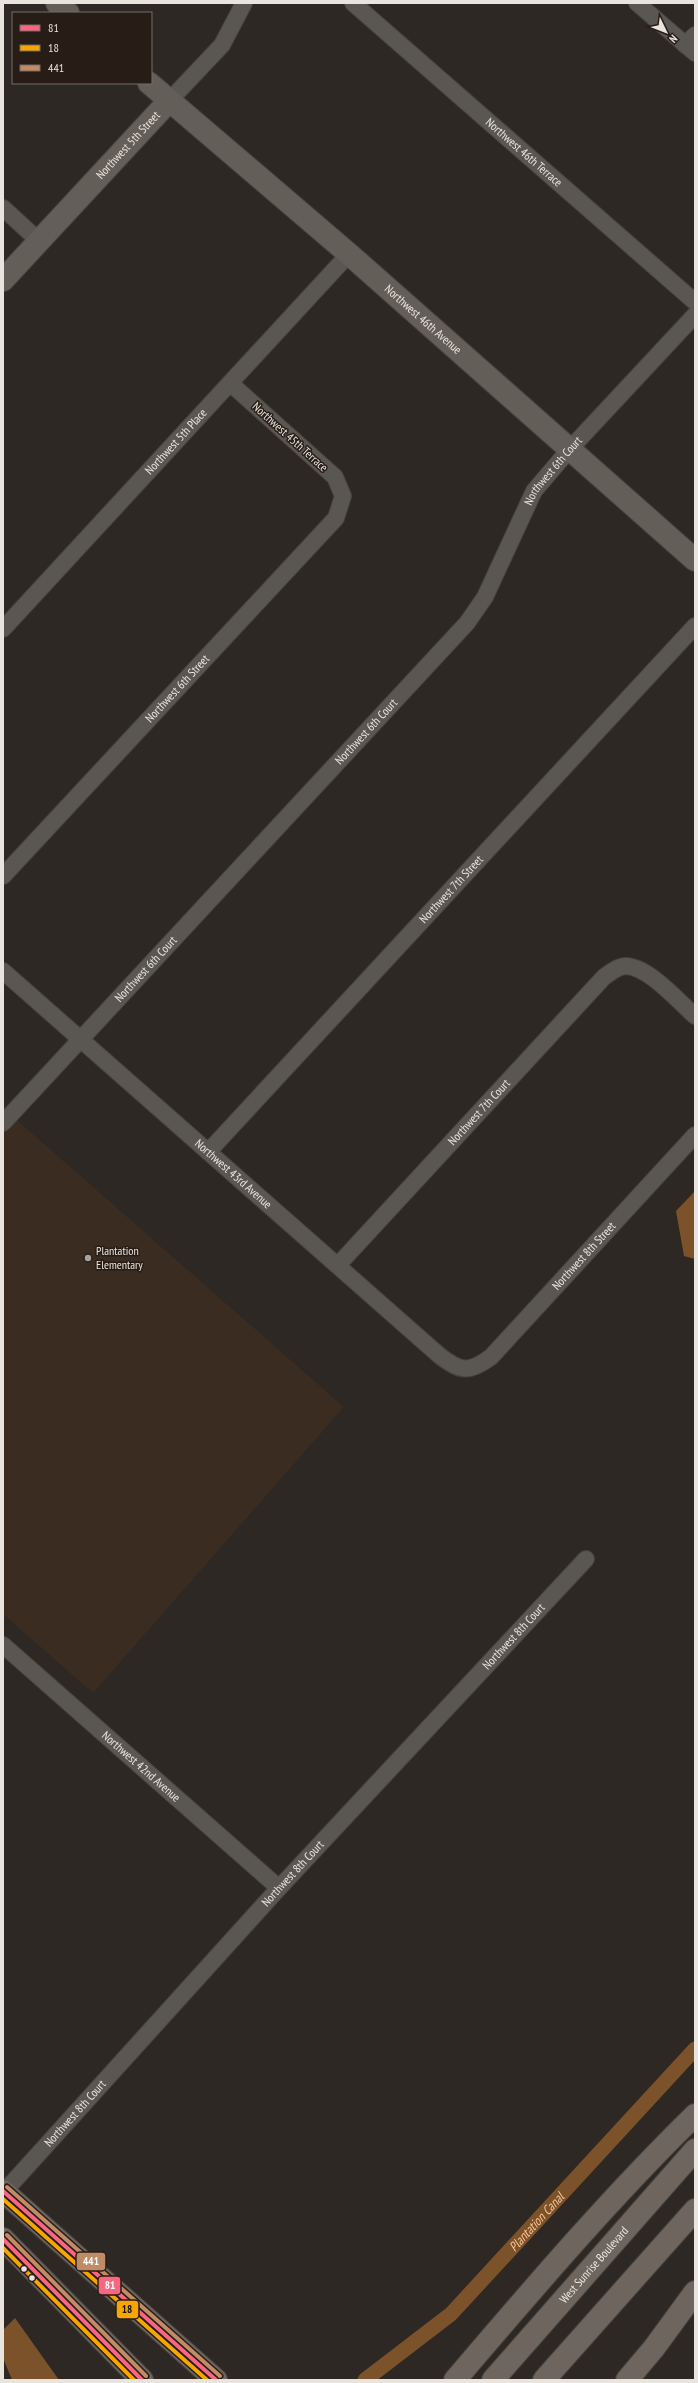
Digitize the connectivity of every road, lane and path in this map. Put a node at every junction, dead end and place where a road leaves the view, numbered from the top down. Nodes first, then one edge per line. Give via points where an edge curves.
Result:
1 (57, 3) edge
2 (244, 3) edge
3 (353, 3) edge
4 (637, 3) edge
5 (67, 12) edge
6 (692, 44) edge
7 (150, 84) edge
8 (169, 101) junction
9 (3, 208) edge
10 (39, 241) junction
11 (349, 254) junction
12 (3, 280) edge
13 (695, 302) edge
14 (695, 315) edge
15 (230, 383) junction
16 (568, 450) junction
17 (343, 496) joint
18 (695, 560) edge
19 (695, 626) edge
20 (3, 629) edge
21 (3, 876) edge
22 (3, 971) edge
23 (695, 1016) edge
24 (80, 1039) junction
25 (3, 1123) edge
26 (695, 1135) edge
27 (208, 1152) junction
28 (338, 1265) junction
29 (467, 1370) joint
30 (586, 1559) dead end
31 (3, 1645) edge
32 (279, 1888) junction
33 (695, 2115) edge
34 (695, 2150) edge
35 (3, 2192) edge
36 (695, 2210) edge
37 (3, 2239) edge
38 (695, 2292) edge
39 (142, 2380) edge
40 (216, 2380) edge
41 (456, 2380) edge
42 (493, 2380) edge
43 (544, 2380) edge
44 (627, 2380) edge

1 - 5 street
2 - 8 street, Northwest 5th Street via 222,44
3 - 13 street, Northwest 46th Terrace
4 - 6 street
7 - 8 street, Northwest 46th Avenue
8 - 10 street, Northwest 5th Street
8 - 11 street, Northwest 46th Avenue
9 - 10 street
10 - 12 street, Northwest 5th Street
11 - 15 street, Northwest 5th Place
11 - 16 street, Northwest 46th Avenue
14 - 16 street, Northwest 6th Court
15 - 17 street, Northwest 45th Terrace via 335,477
15 - 20 street, Northwest 5th Place
16 - 18 street, Northwest 46th Avenue
16 - 24 street, Northwest 6th Court via 534,491 485,597 467,623
17 - 21 street, Northwest 6th Street via 336,518
19 - 27 street, Northwest 7th Street
22 - 24 street, Northwest 43rd Avenue
23 - 28 street, Northwest 7th Court via 649,975 625,966 604,977
24 - 25 street, Northwest 6th Court
24 - 27 street, Northwest 43rd Avenue
26 - 29 street, Northwest 8th Street via 491,1357 479,1366
27 - 28 street, Northwest 43rd Avenue
28 - 29 street, Northwest 43rd Avenue via 440,1356 452,1365
30 - 32 street, Northwest 8th Court
31 - 32 street, Northwest 42nd Avenue
32 - 35 street, Northwest 8th Court
33 - 41 main road via 656,2153 524,2299
34 - 42 main road, West Sunrise Boulevard
35 - 40 main road
36 - 43 main road
37 - 39 main road
38 - 44 main road

